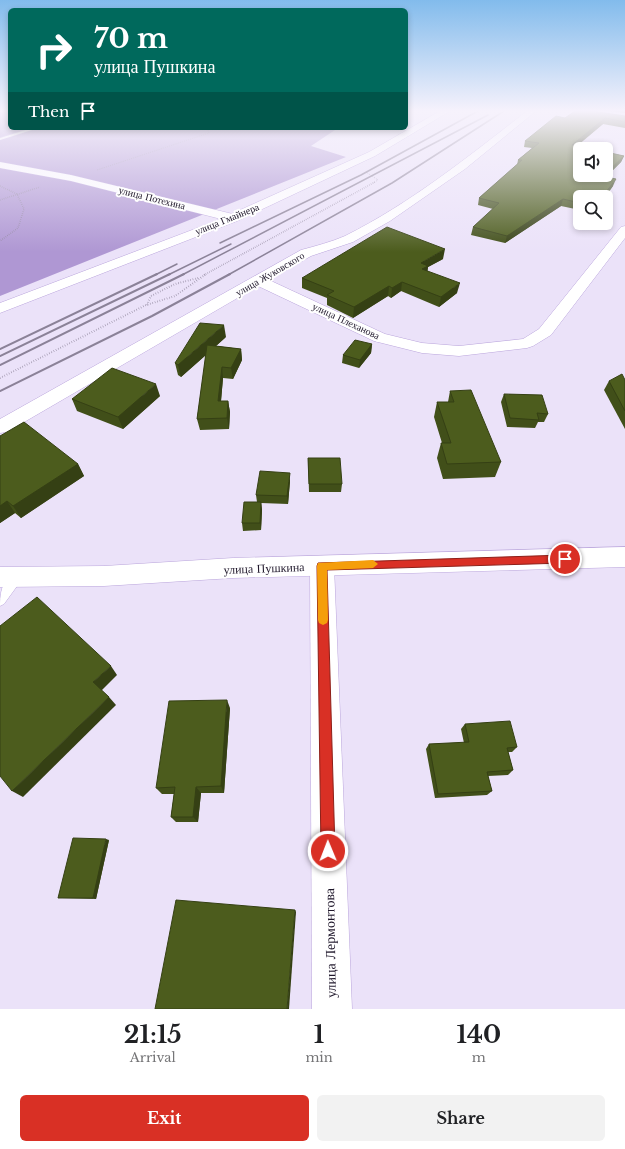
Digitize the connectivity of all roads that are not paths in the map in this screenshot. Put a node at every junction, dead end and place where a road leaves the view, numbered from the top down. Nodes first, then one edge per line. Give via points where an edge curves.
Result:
1 (363, 158) edge
2 (472, 158) edge
3 (0, 165) edge
4 (233, 218) junction
5 (625, 230) edge
6 (258, 280) junction
7 (0, 308) edge
8 (0, 427) edge
9 (625, 557) edge
10 (322, 566) junction
11 (8, 578) edge
12 (0, 600) edge
13 (332, 1009) edge

1 - 4 street, улица Гмайнера
2 - 6 street, улица Жуковского via 386,218 348,239 306,253
3 - 4 street, улица Потехина via 71,178
4 - 7 street, улица Гмайнера
5 - 6 street, улица Плеханова via 545,332 528,343 459,351 422,348 380,338
6 - 8 street, улица Жуковского
9 - 10 street, улица Пушкина
10 - 11 street, улица Пушкина
10 - 13 street, улица Лермонтова
11 - 12 lane

